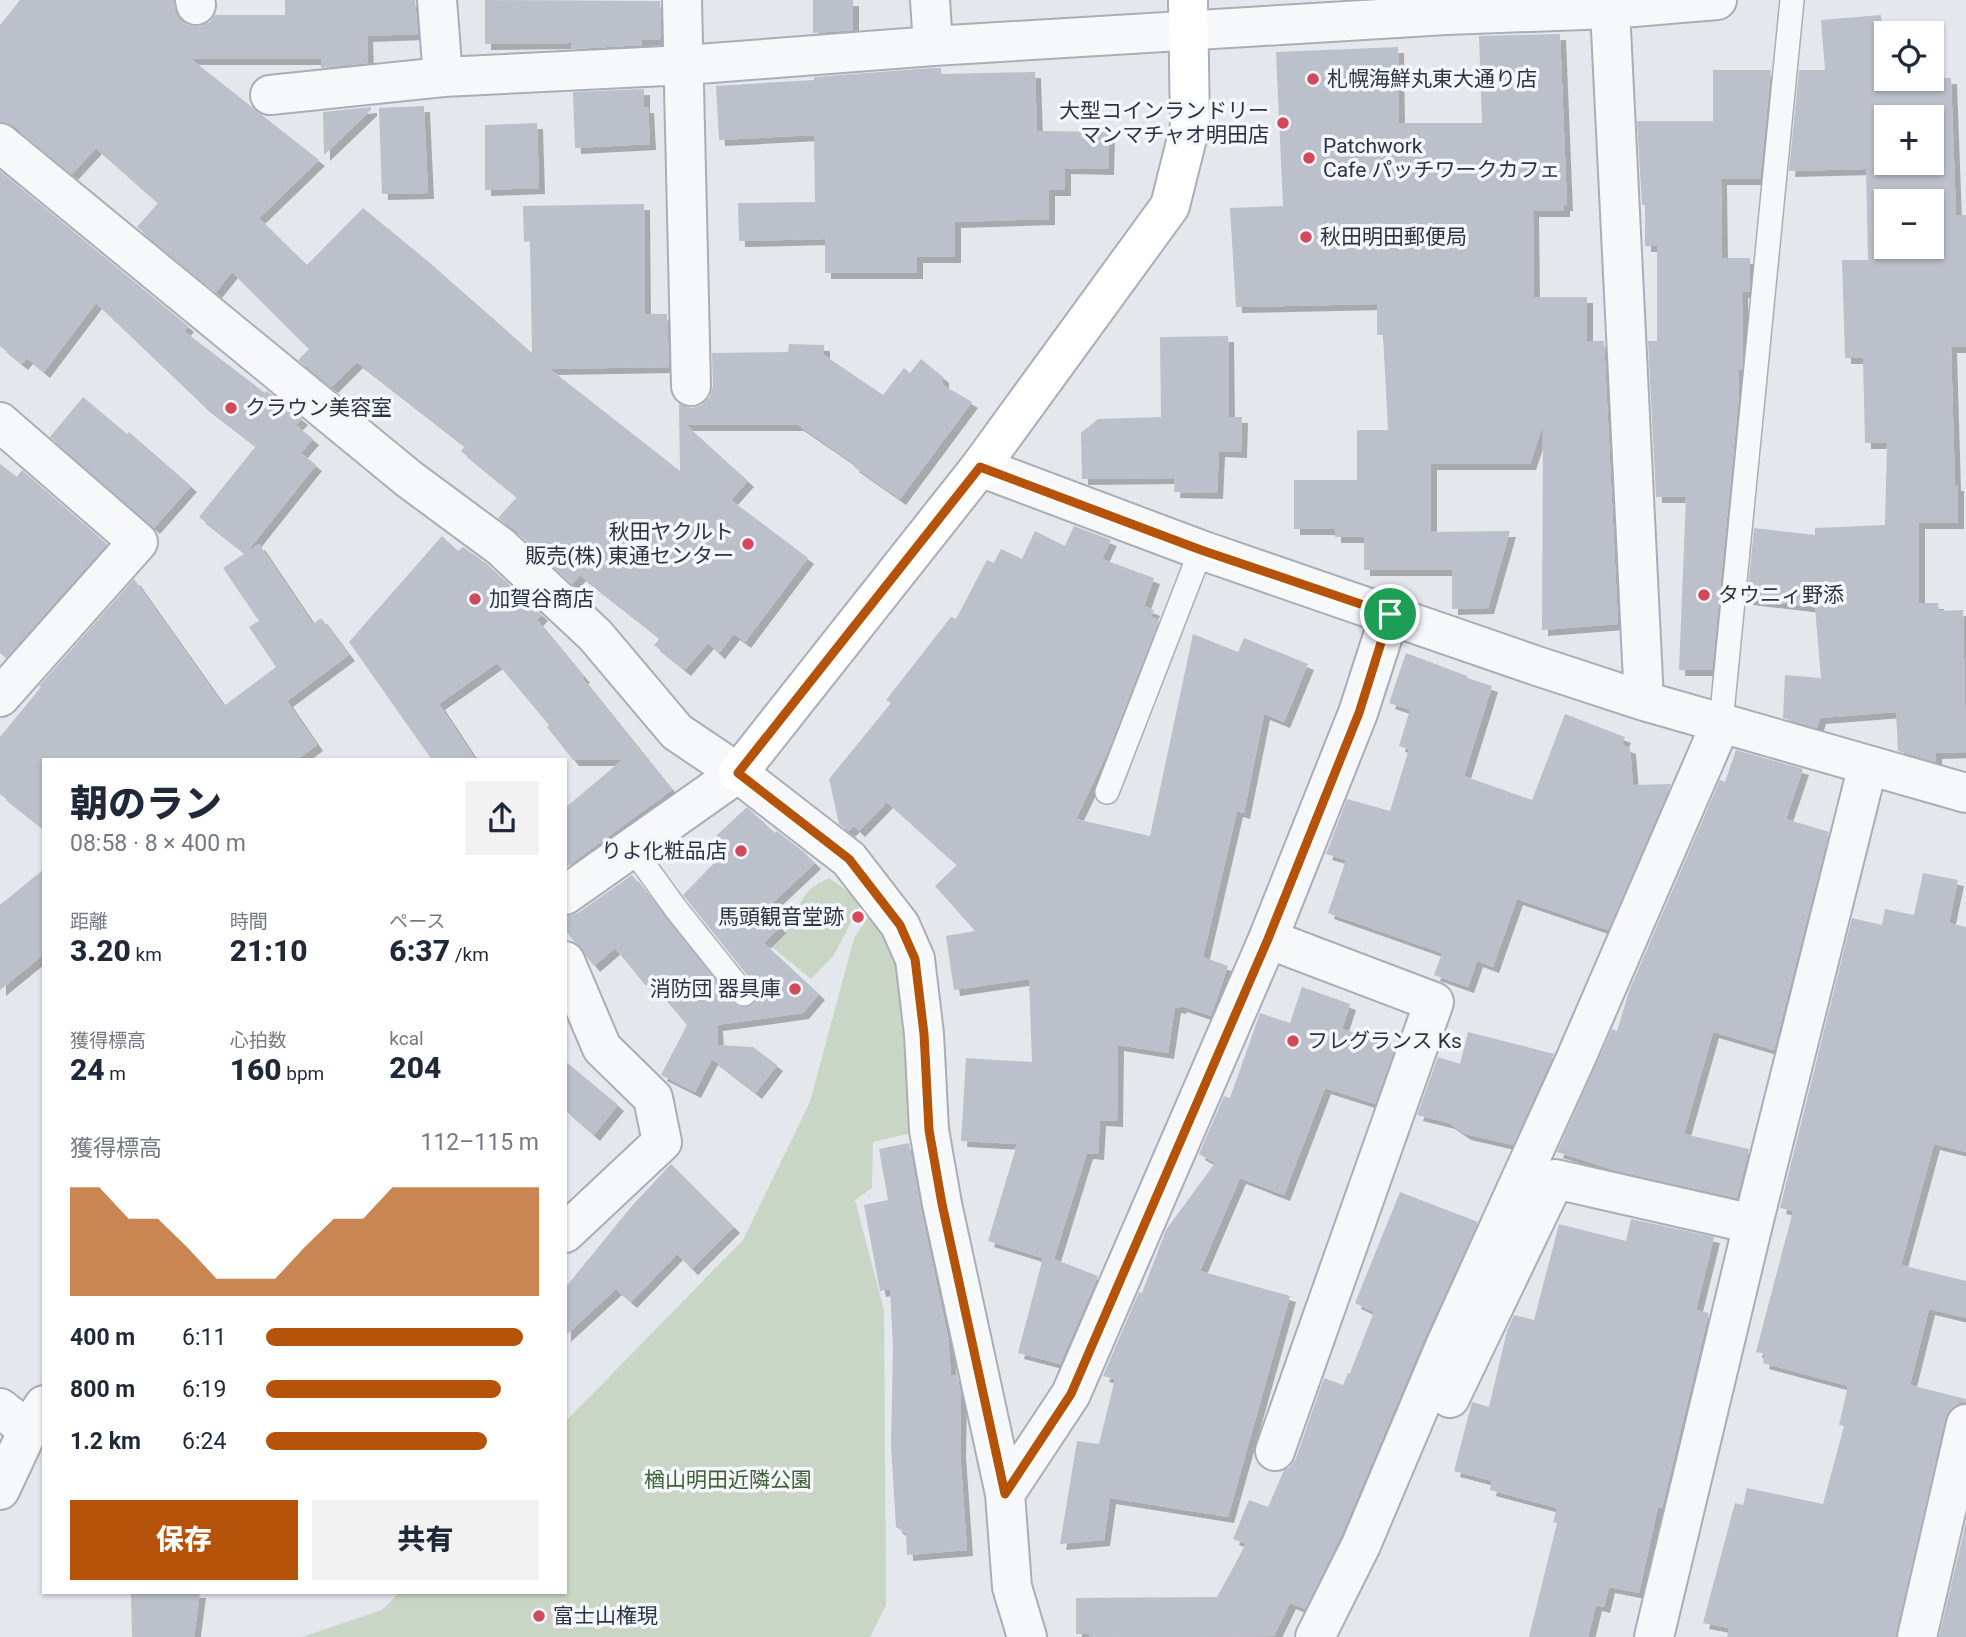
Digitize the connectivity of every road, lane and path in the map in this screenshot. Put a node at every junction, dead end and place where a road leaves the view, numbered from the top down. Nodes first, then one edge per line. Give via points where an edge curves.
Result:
1 (437, 0) edge
2 (682, 0) edge
3 (930, 0) edge
4 (1717, 0) edge
5 (1792, 0) edge
6 (1671, 2) edge
7 (1445, 8) edge
8 (1610, 9) junction
9 (1188, 16) edge
10 (933, 46) junction
11 (685, 65) junction
12 (443, 77) junction
13 (270, 95) dead end
14 (0, 143) edge
15 (691, 386) dead end
16 (0, 422) edge
17 (980, 467) junction
18 (1201, 550) junction
19 (1390, 614) junction
20 (0, 697) edge
21 (1644, 701) junction
22 (1721, 723) junction
23 (1868, 765) junction
24 (738, 773) junction
25 (1107, 792) dead end
26 (1966, 793) edge
27 (632, 848) junction
28 (567, 894) edge
29 (1268, 939) junction
30 (567, 966) edge
31 (744, 994) dead end
32 (1753, 1224) junction
33 (567, 1231) edge
34 (24, 1415) edge
35 (1966, 1424) edge
36 (1275, 1451) dead end
37 (1411, 1478) dead end
38 (0, 1490) edge
39 (1005, 1494) junction
40 (1027, 1637) edge
41 (1315, 1637) edge
42 (1654, 1637) edge
43 (1917, 1637) edge

1 - 12 street
2 - 11 street
3 - 10 street
4 - 6 street
5 - 22 lane
6 - 8 street
7 - 8 street
7 - 9 street
8 - 21 street
9 - 10 street
9 - 17 street via 1190,126 1170,206
10 - 11 street
11 - 12 street
11 - 15 street
12 - 13 street
14 - 24 street via 409,479 500,547 596,635 677,732
16 - 20 street via 138,541
17 - 18 street
17 - 24 street
18 - 19 street
18 - 25 lane
19 - 21 street
19 - 29 street via 1359,713
21 - 22 street
22 - 23 street
22 - 41 street via 1361,1545
23 - 26 street
23 - 32 street
24 - 27 street
24 - 39 street via 849,859 900,925 915,959 929,1130
27 - 28 street
27 - 31 lane
29 - 36 street via 1434,1002
29 - 39 street via 1071,1394
30 - 33 street via 602,1048 653,1098 662,1142
32 - 37 street via 1555,1179
32 - 42 street
34 - 38 street
35 - 43 street
39 - 40 street via 1012,1587

